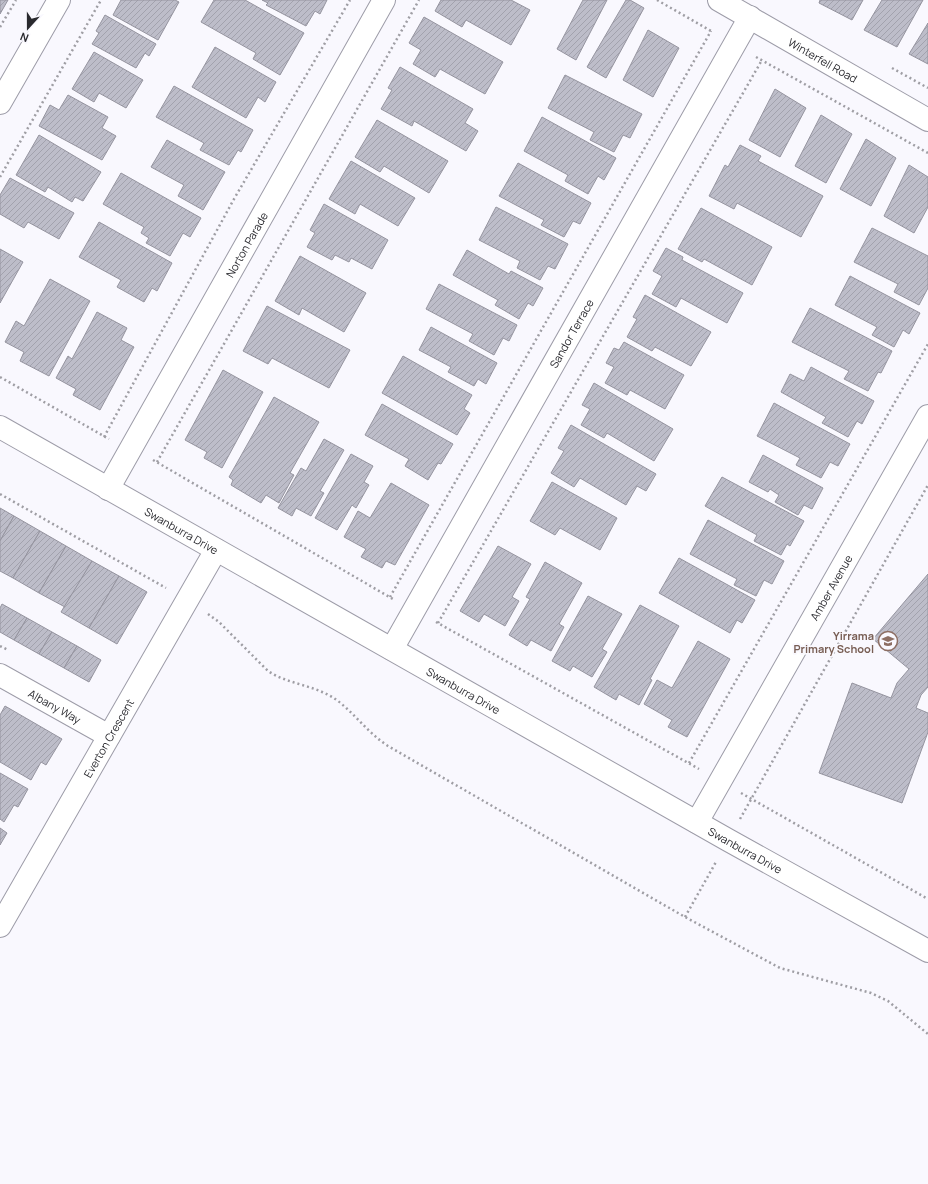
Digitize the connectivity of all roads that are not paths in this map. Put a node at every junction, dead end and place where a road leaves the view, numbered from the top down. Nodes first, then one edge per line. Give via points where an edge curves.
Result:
1 (59, 0) edge
2 (384, 0) edge
3 (719, 0) edge
4 (750, 17) junction
5 (0, 103) edge
6 (928, 120) edge
7 (928, 416) edge
8 (0, 427) edge
9 (108, 489) junction
10 (216, 550) junction
11 (392, 650) junction
12 (0, 675) edge
13 (109, 736) junction
14 (697, 822) junction
15 (0, 926) edge
16 (928, 951) edge

1 - 5 street
2 - 9 street, Norton Parade
3 - 4 street, Winterfell Road
4 - 6 street, Winterfell Road
4 - 11 street, Sandor Terrace
7 - 14 street, Amber Avenue
8 - 9 street, Swanburra Drive
9 - 10 street, Swanburra Drive
10 - 11 street, Swanburra Drive
10 - 13 street, Everton Crescent
11 - 14 street, Swanburra Drive
12 - 13 street, Albany Way
13 - 15 street, Everton Crescent
14 - 16 street, Swanburra Drive

